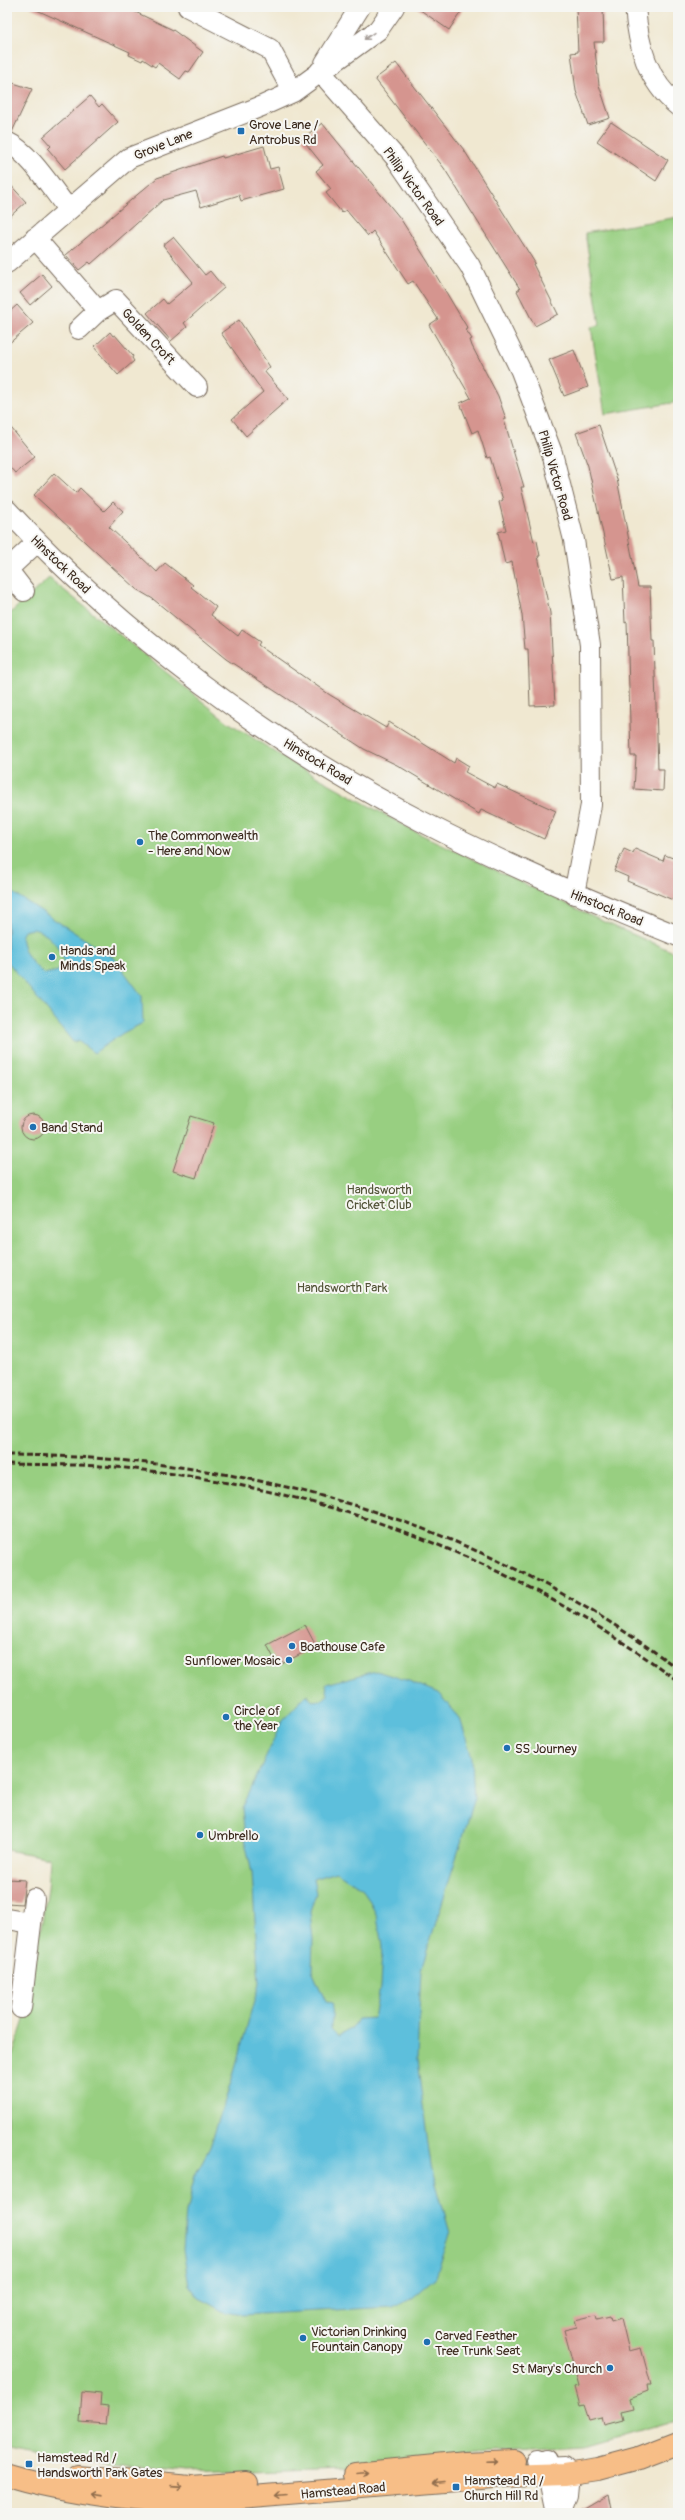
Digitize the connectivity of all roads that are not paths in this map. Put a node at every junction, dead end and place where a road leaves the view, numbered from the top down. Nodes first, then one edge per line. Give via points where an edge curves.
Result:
1 (188, 7) edge
2 (360, 7) edge
3 (394, 7) edge
4 (635, 7) edge
5 (320, 71) junction
6 (294, 92) junction
7 (678, 106) edge
8 (7, 142) edge
9 (68, 209) junction
10 (35, 238) junction
11 (7, 263) edge
12 (98, 312) junction
13 (79, 329) dead end
14 (197, 387) dead end
15 (7, 510) edge
16 (37, 542) junction
17 (8, 569) edge
18 (24, 591) dead end
19 (574, 894) junction
20 (678, 936) edge
21 (34, 1899) dead end
22 (7, 1919) edge
23 (31, 1923) junction
24 (21, 2008) dead end
25 (678, 2442) edge
26 (544, 2466) junction
27 (570, 2473) junction
28 (7, 2474) edge
29 (557, 2513) edge
30 (561, 2513) edge

1 - 6 street via 270,48
2 - 5 street, Grove Lane
3 -> 5 street, Grove Lane via 378,30
4 - 7 street via 638,37 650,73 668,98
5 - 6 street, Grove Lane
5 - 19 street, Philip Victor Road via 396,158 470,266 521,371 552,453 574,540 590,645 591,805
6 - 9 street, Grove Lane via 129,158
8 - 9 street via 29,160
9 - 10 street, Grove Lane
10 - 11 street, Grove Lane
10 - 12 street
12 - 13 street, Golden Croft
12 - 14 street, Golden Croft via 116,300
15 - 16 street, Hinstock Road
16 - 17 street
16 - 19 street, Hinstock Road via 87,590 242,714 304,754 420,821
17 - 18 street
19 - 20 street, Hinstock Road
21 - 23 street
22 - 23 street
23 - 24 street
25 - 26 main road, Hamstead Road
25 - 27 main road, Hamstead Road via 638,2458
26 - 27 main road, Hamstead Road
26 - 28 main road, Hamstead Road via 180,2503 136,2500 44,2486
26 - 29 street
27 - 30 street via 568,2494

